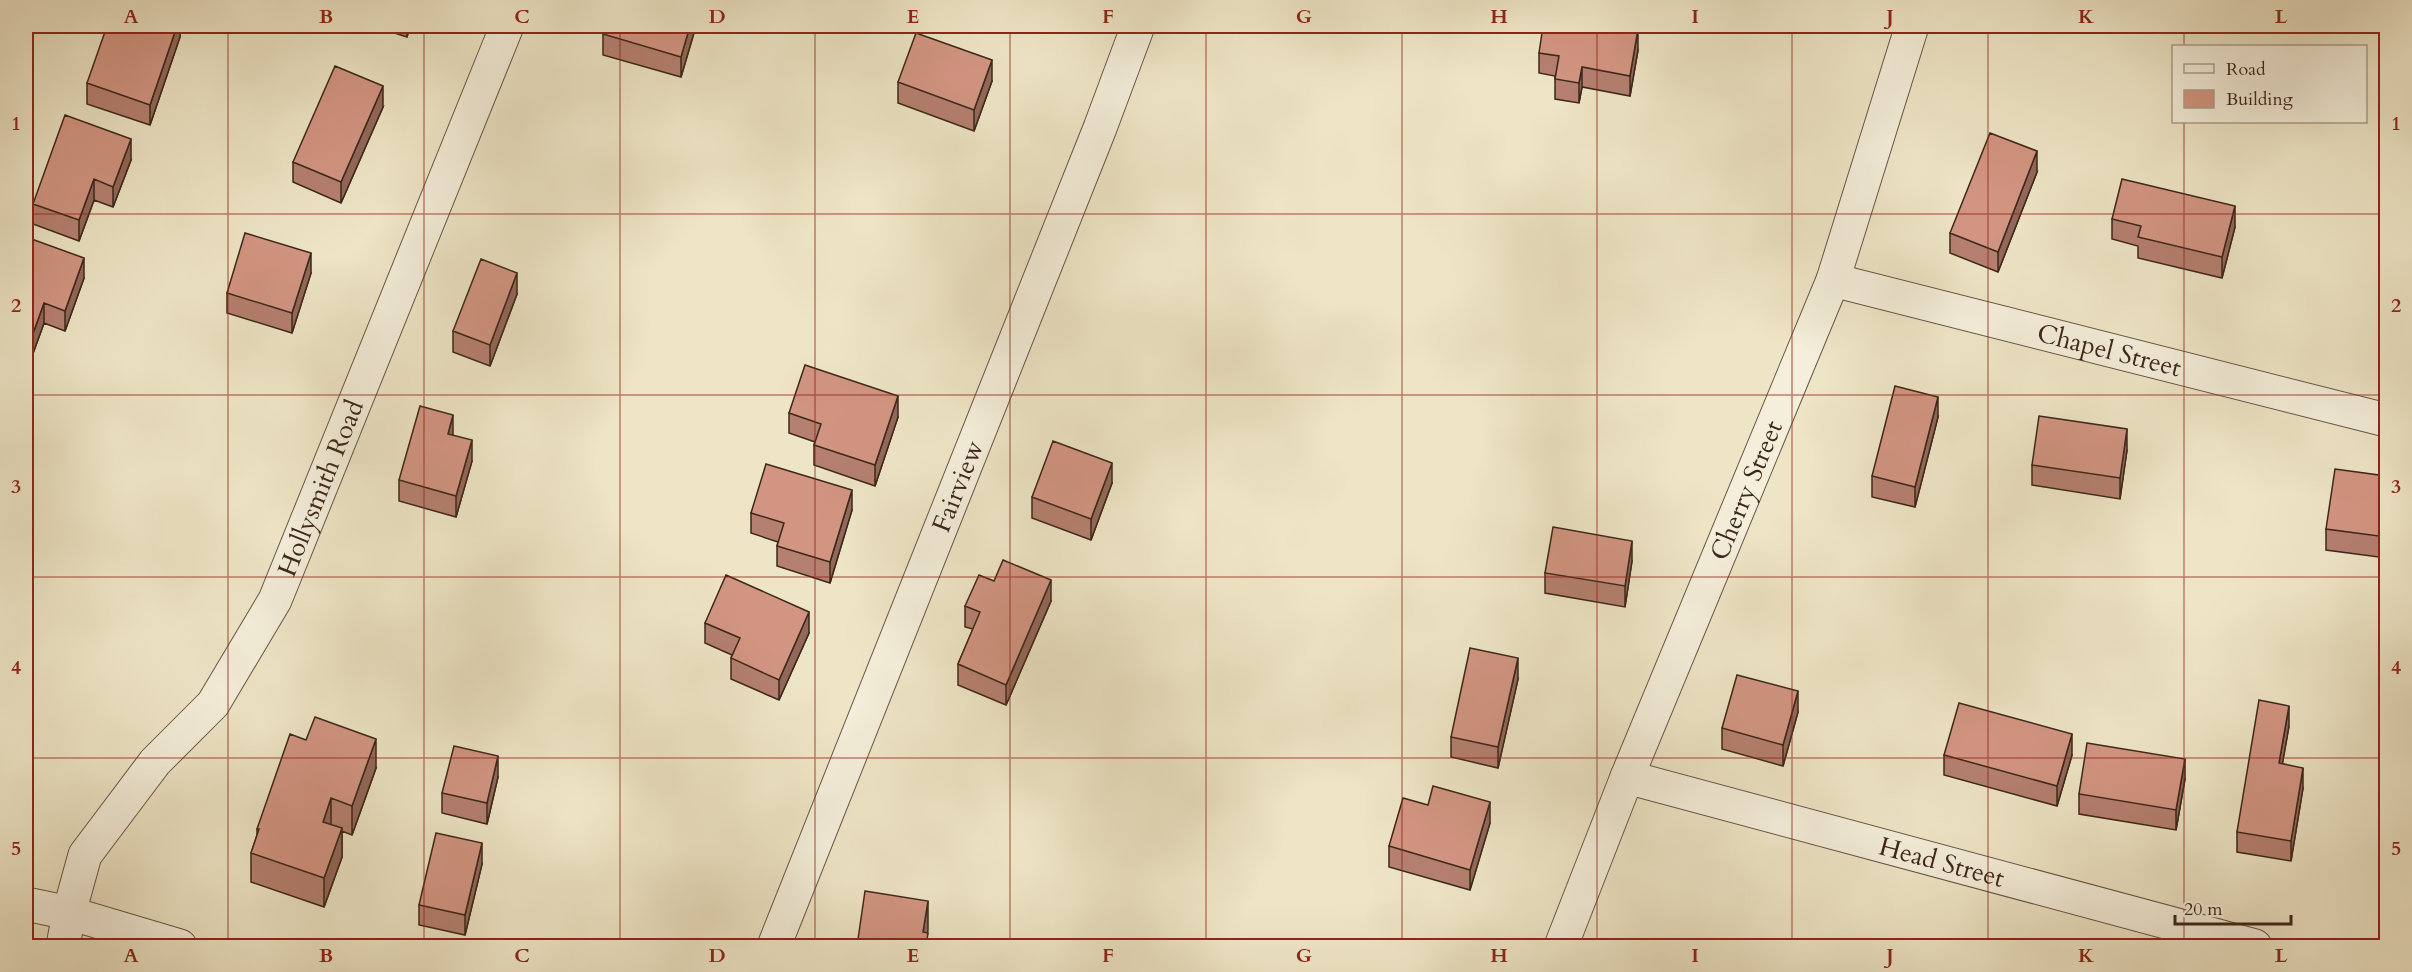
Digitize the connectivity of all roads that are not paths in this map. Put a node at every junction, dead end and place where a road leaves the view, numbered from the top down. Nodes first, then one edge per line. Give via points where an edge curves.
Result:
1 (507, 26) edge
2 (1138, 26) edge
3 (1912, 26) edge
4 (1833, 280) junction
5 (2386, 420) edge
6 (1627, 777) junction
7 (26, 904) edge
8 (69, 913) junction
9 (63, 946) edge
10 (180, 946) edge
11 (774, 946) edge
12 (1561, 946) edge
13 (2255, 946) edge

1 - 8 street, Hollysmith Road via 275,600 213,704 155,762 85,855
2 - 11 street, Fairview
3 - 4 street, Cherry Street
4 - 5 street, Chapel Street
4 - 6 street, Cherry Street
6 - 12 street, Cherry Street
6 - 13 street, Head Street
7 - 8 street
8 - 9 street, Hollysmith Road
8 - 10 street

